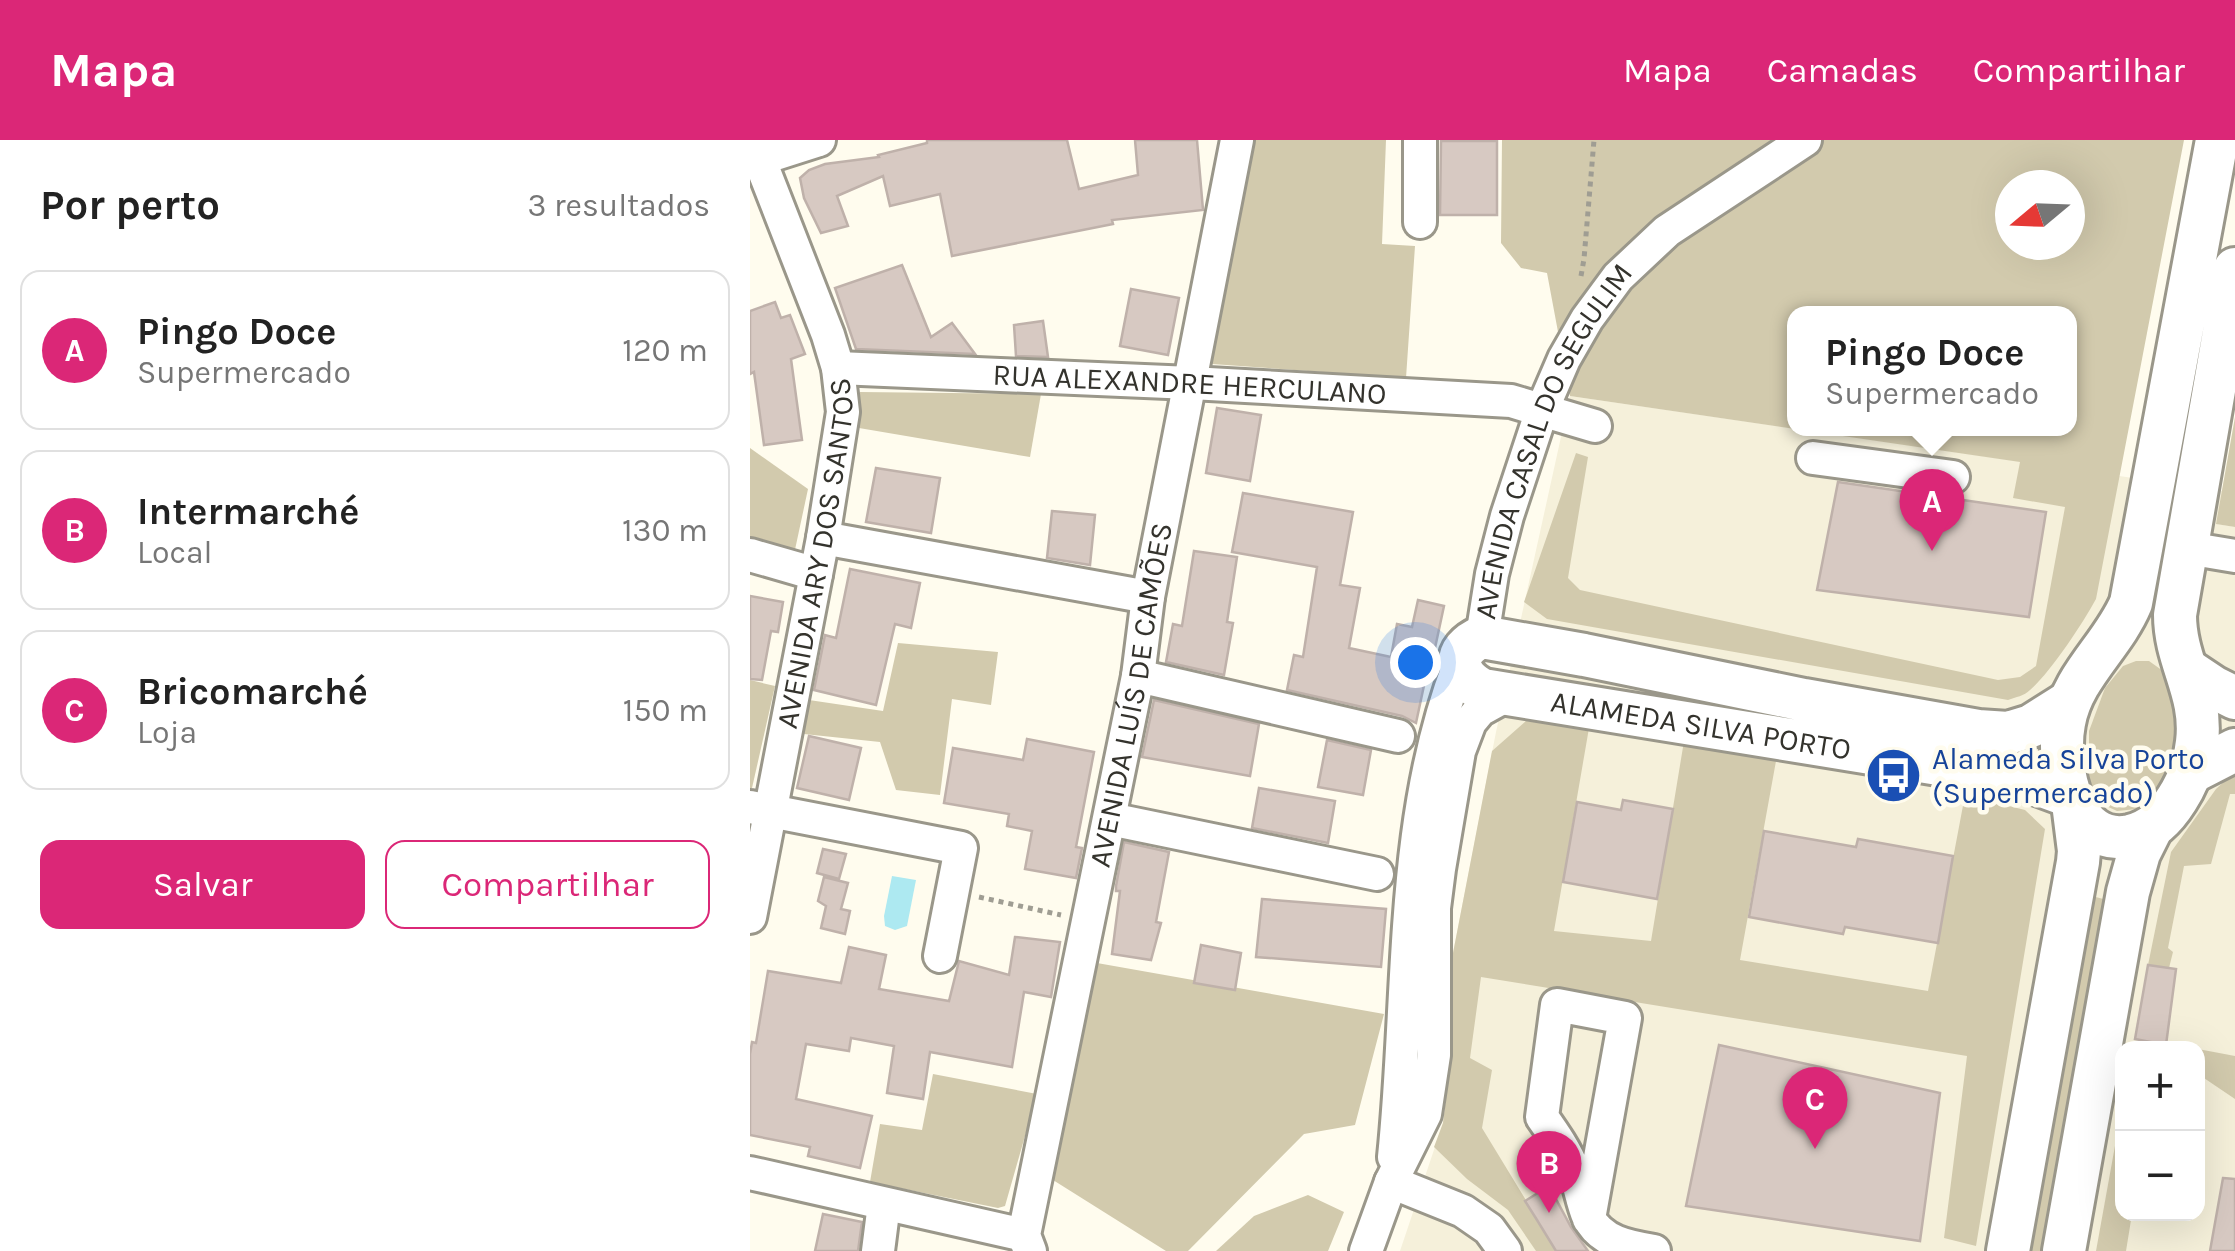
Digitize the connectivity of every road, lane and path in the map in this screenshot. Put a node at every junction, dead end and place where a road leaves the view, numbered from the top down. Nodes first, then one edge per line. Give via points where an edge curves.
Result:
1 (819, 140) edge
2 (1237, 140) edge
3 (1420, 140) edge
4 (1594, 140) edge
5 (1805, 140) edge
6 (2217, 140) edge
7 (754, 153) edge
8 (1420, 222) dead end
9 (2235, 268) edge
10 (1580, 277) dead end
11 (838, 368) junction
12 (1190, 382) junction
13 (1542, 410) junction
14 (1595, 426) dead end
15 (1813, 458) dead end
16 (1953, 477) dead end
17 (823, 538) junction
18 (2187, 548) junction
19 (750, 555) edge
20 (2235, 556) edge
21 (816, 574) junction
22 (1148, 597) junction
23 (1470, 651) junction
24 (1584, 654) junction
25 (2099, 655) junction
26 (2183, 662) junction
27 (1138, 676) junction
28 (1509, 694) junction
29 (2235, 698) edge
30 (1567, 702) junction
31 (2070, 702) junction
32 (1398, 736) dead end
33 (2235, 750) edge
34 (2190, 773) junction
35 (2072, 800) junction
36 (759, 808) edge
37 (1110, 819) junction
38 (2152, 828) junction
39 (1377, 874) dead end
40 (953, 891) junction
41 (750, 918) edge
42 (1089, 921) junction
43 (940, 956) dead end
44 (750, 1174) edge
45 (1391, 1182) junction
46 (884, 1204) junction
47 (1589, 1219) junction
48 (1027, 1243) edge
49 (878, 1251) edge
50 (1366, 1251) edge
51 (1504, 1251) edge
52 (1654, 1251) edge
53 (2008, 1251) edge
54 (2064, 1251) edge

1 - 7 street
2 - 12 street, AVENIDA LUÍS DE CAMÕES
3 - 8 street
4 - 10 path
5 - 13 street, AVENIDA CASAL DO SEGULIM via 1667,230 1618,277 1587,319
6 - 25 main road via 2131,604
7 - 11 street, AVENIDA ARY DOS SANTOS
9 - 18 main road
11 - 12 street, RUA ALEXANDRE HERCULANO
11 - 17 street, AVENIDA ARY DOS SANTOS via 843,412
12 - 13 street, RUA ALEXANDRE HERCULANO via 1511,401
12 - 22 street, AVENIDA LUÍS DE CAMÕES
13 - 14 street, RUA ALEXANDRE HERCULANO
13 - 23 street, AVENIDA CASAL DO SEGULIM
15 - 16 street
17 - 21 street, AVENIDA ARY DOS SANTOS
17 - 22 street
18 - 20 street
18 - 26 main road via 2175,615
19 - 21 street
21 - 36 street, AVENIDA ARY DOS SANTOS
22 - 27 street, AVENIDA LUÍS DE CAMÕES
23 - 24 main road, ALAMEDA SILVA PORTO
23 - 28 main road, ALAMEDA SILVA PORTO via 1464,677 1483,690
23 - 45 street, AVENIDA CASAL DO SEGULIM via 1435,745 1420,824
24 - 30 main road via 1594,673 1590,691
24 - 31 main road, ALAMEDA SILVA PORTO via 1978,732 2031,726
25 - 26 main road via 2138,636 2154,638
25 - 31 main road
26 - 29 main road
26 - 34 main road via 2198,718
27 - 32 street
27 - 37 street, AVENIDA LUÍS DE CAMÕES
28 - 30 main road, ALAMEDA SILVA PORTO
28 - 45 street, AVENIDA CASAL DO SEGULIM via 1470,722 1459,751 1434,908 1432,1070 1424,1114
30 - 35 main road, ALAMEDA SILVA PORTO via 2000,774
31 - 35 main road via 2062,741
33 - 34 main road
34 - 38 main road
35 - 38 main road via 2090,826 2112,836
35 - 53 main road via 2078,862
36 - 40 street via 961,848
36 - 41 street, AVENIDA ARY DOS SANTOS
37 - 39 street
37 - 42 street, AVENIDA LUÍS DE CAMÕES
38 - 54 main road via 2128,892
40 - 42 path
40 - 43 street
42 - 48 street, AVENIDA LUÍS DE CAMÕES
44 - 46 street
45 - 50 street, AVENIDA CASAL DO SEGULIM
45 - 51 street via 1463,1211 1489,1229
46 - 48 street
46 - 49 street
47 - 47 street via 1625,1018 1557,1005 1542,1117 1569,1160
47 - 52 street via 1604,1236

